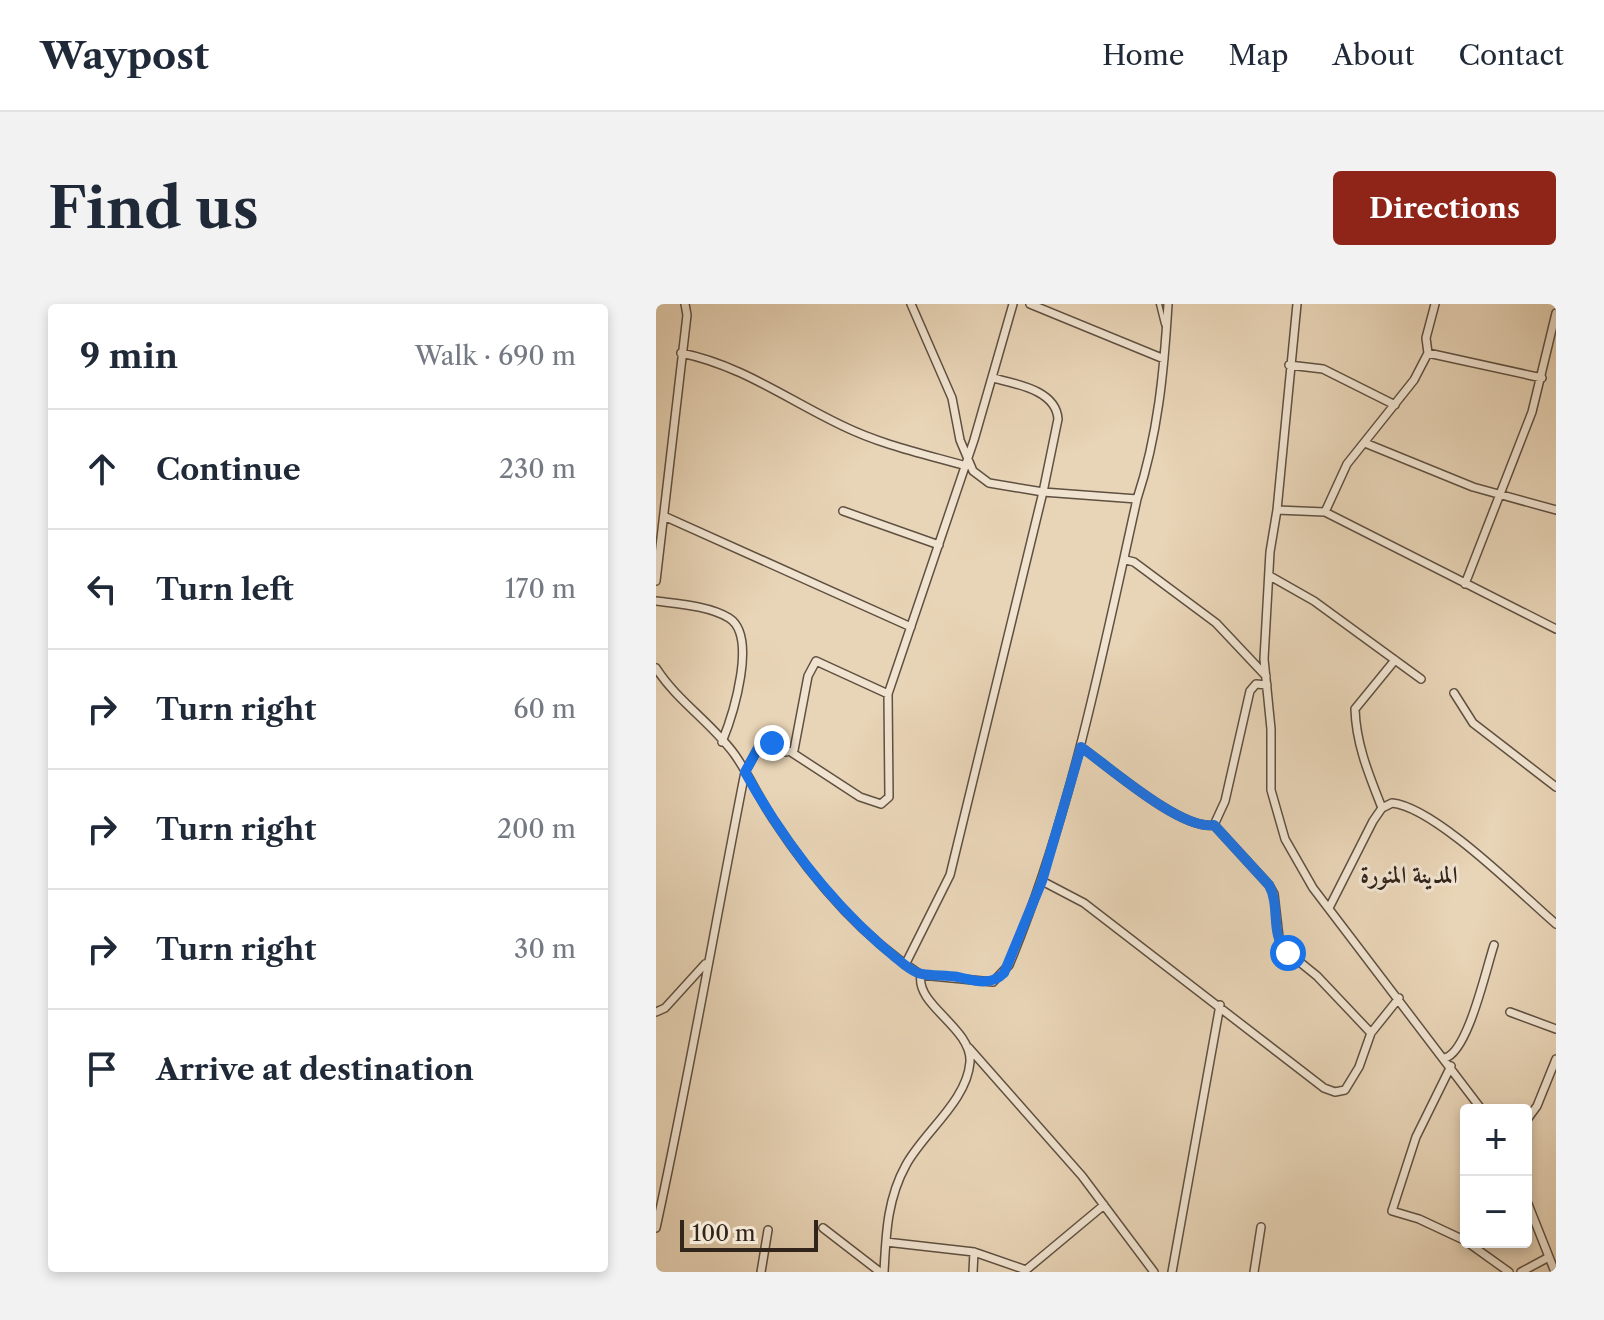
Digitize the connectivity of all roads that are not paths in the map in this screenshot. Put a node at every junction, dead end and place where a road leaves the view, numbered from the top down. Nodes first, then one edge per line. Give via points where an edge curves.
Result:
1 (686, 304) edge
2 (911, 304) edge
3 (1013, 304) edge
4 (1030, 304) edge
5 (1159, 304) edge
6 (1168, 304) edge
7 (1297, 304) edge
8 (1435, 304) edge
9 (1556, 313) edge
10 (1166, 334) junction
11 (681, 353) junction
12 (1428, 353) junction
13 (1552, 354) edge
14 (1164, 359) junction
15 (1289, 365) junction
16 (993, 378) junction
17 (1542, 378) junction
18 (1395, 405) junction
19 (1365, 443) junction
20 (967, 463) junction
21 (1043, 492) junction
22 (1501, 495) junction
23 (1137, 499) junction
24 (1277, 510) junction
25 (1556, 510) edge
26 (843, 511) dead end
27 (1325, 512) junction
28 (666, 517) junction
29 (939, 545) junction
30 (1126, 560) junction
31 (1270, 576) junction
32 (656, 581) edge
33 (1465, 584) junction
34 (656, 601) edge
35 (911, 627) junction
36 (1556, 629) edge
37 (1395, 660) junction
38 (656, 668) edge
39 (1421, 679) dead end
40 (1266, 681) junction
41 (1454, 693) dead end
42 (888, 694) junction
43 (722, 742) junction
44 (1081, 747) junction
45 (791, 752) junction
46 (745, 772) junction
47 (1556, 787) edge
48 (1382, 808) junction
49 (1214, 825) junction
50 (1042, 881) junction
51 (1329, 908) junction
52 (1556, 924) edge
53 (1494, 945) dead end
54 (706, 963) junction
55 (905, 965) junction
56 (921, 975) junction
57 (1399, 998) junction
58 (1220, 1005) junction
59 (656, 1012) edge
60 (1510, 1012) dead end
61 (1556, 1029) edge
62 (1371, 1033) junction
63 (969, 1048) junction
64 (1556, 1059) edge
65 (1448, 1062) junction
66 (1478, 1104) edge
67 (1532, 1113) edge
68 (1104, 1205) junction
69 (1532, 1214) edge
70 (1261, 1227) dead end
71 (656, 1228) edge
72 (823, 1228) dead end
73 (768, 1230) dead end
74 (1460, 1239) edge
75 (886, 1242) junction
76 (1475, 1248) edge
77 (974, 1252) junction
78 (1549, 1257) junction
79 (1027, 1271) edge
80 (761, 1272) edge
81 (882, 1272) edge
82 (973, 1272) edge
83 (1154, 1272) edge
84 (1172, 1272) edge
85 (1254, 1272) edge
86 (1509, 1272) edge
87 (1521, 1272) edge
88 (1555, 1272) edge

1 - 11 street
2 - 20 street via 952,398
3 - 16 street
4 - 14 street
5 - 10 lane
6 - 10 street
7 - 15 street
8 - 12 street via 1426,338
9 - 13 street
10 - 14 street
11 - 20 street via 729,366 885,444
11 - 28 street
12 - 17 street
12 - 18 street
13 - 17 street
14 - 23 street via 1152,455
15 - 18 street via 1323,369
15 - 24 street
16 - 20 street
16 - 21 street via 1037,392 1055,407 1058,419
17 - 22 street
18 - 19 street
19 - 22 street
19 - 27 street via 1347,464
20 - 21 street via 989,483
20 - 29 street
21 - 23 street
21 - 55 street via 950,875
22 - 25 street
22 - 33 street
23 - 30 street
24 - 27 street
24 - 31 street
26 - 29 street
27 - 33 street
28 - 32 street
28 - 35 street
29 - 35 street
30 - 40 street via 1216,623
30 - 44 street via 1116,583
31 - 37 street
31 - 40 street
33 - 36 street
34 - 43 street via 715,613 740,630 744,643 732,717
35 - 42 street
37 - 39 street
37 - 48 street via 1355,709 1355,729
38 - 43 street
40 - 49 street via 1250,691 1225,801
40 - 51 street via 1271,790 1278,816 1297,862
41 - 47 street via 1473,723
42 - 45 street via 816,661
42 - 45 street via 889,797 881,804 860,797
43 - 46 street
44 - 49 street via 1175,814 1197,825
44 - 50 street
45 - 46 street via 761,743
46 - 54 street
46 - 55 street via 818,880
48 - 51 street
48 - 52 street via 1403,804 1441,826
49 - 62 street via 1274,894 1280,946
50 - 56 street via 999,978 986,982
50 - 58 street via 1084,903
51 - 57 street
53 - 65 street via 1465,1036
54 - 59 street
54 - 71 street
55 - 56 street
56 - 63 street via 920,986
57 - 62 street
57 - 65 street
58 - 62 street via 1335,1092 1345,1090 1352,1080
58 - 84 street
60 - 61 street
63 - 68 street
63 - 75 street via 970,1064 956,1096 897,1182
64 - 67 street
65 - 66 street
65 - 74 street via 1392,1211
68 - 79 street
68 - 83 street
69 - 78 street
70 - 85 street
72 - 81 street
73 - 80 street
75 - 77 street
75 - 81 street
76 - 86 street
77 - 79 street
77 - 82 street
78 - 87 street
78 - 88 street

